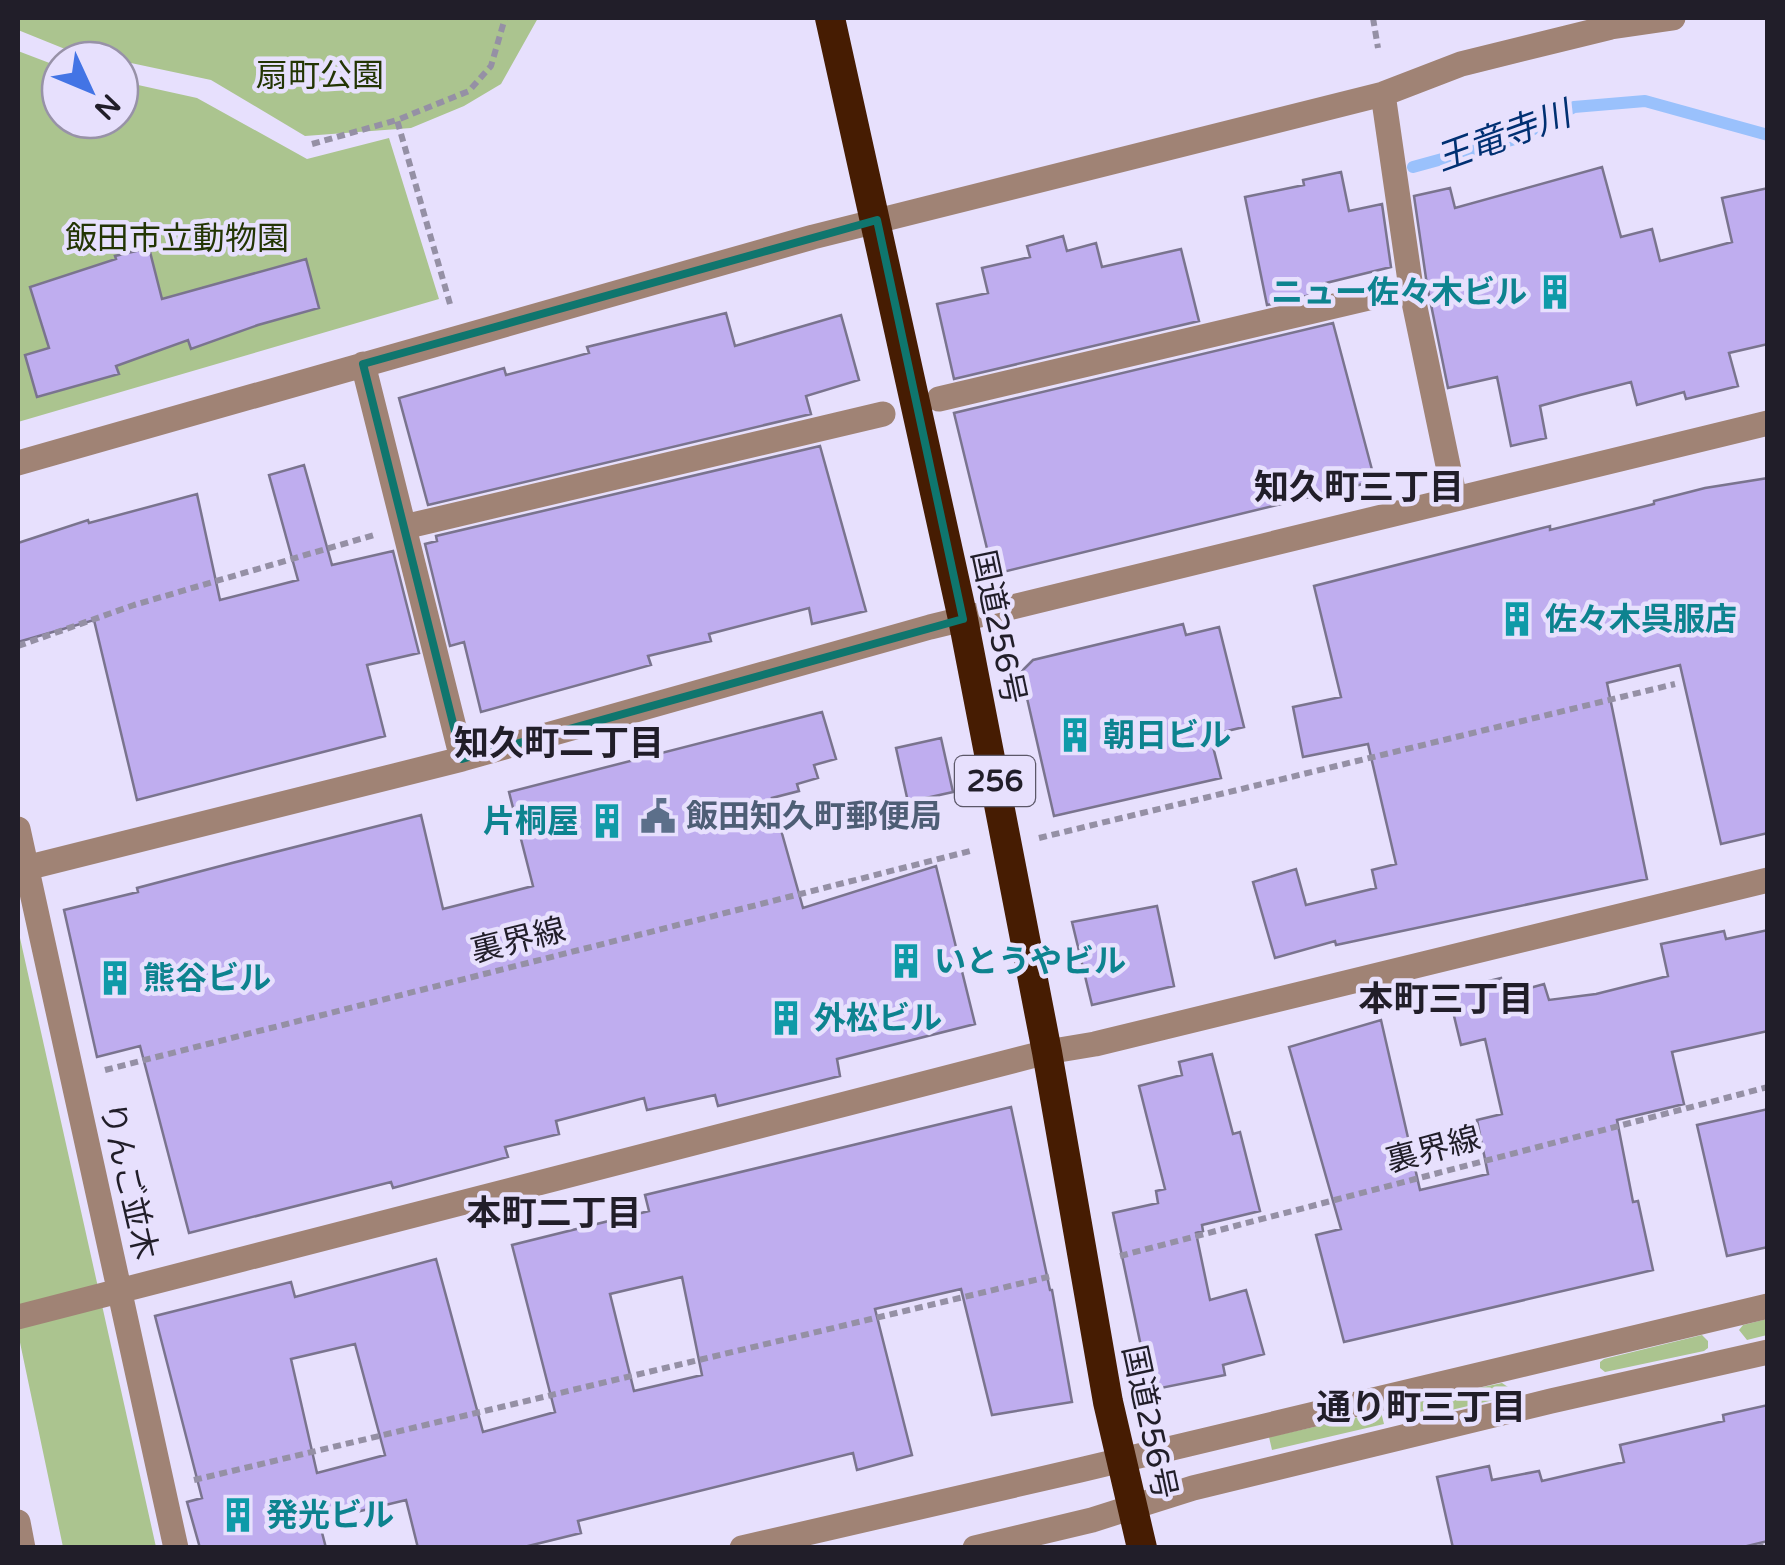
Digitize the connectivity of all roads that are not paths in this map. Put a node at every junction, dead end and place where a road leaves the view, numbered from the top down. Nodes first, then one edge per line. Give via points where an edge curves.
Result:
1 (830, 18) edge
2 (1673, 18) edge
3 (1383, 94) junction
4 (877, 220) junction
5 (1410, 288) junction
6 (363, 364) junction
7 (940, 399) dead end
8 (883, 414) dead end
9 (1768, 423) edge
10 (18, 463) edge
11 (1455, 499) junction
12 (404, 527) junction
13 (963, 619) junction
14 (462, 758) junction
15 (18, 828) edge
16 (22, 869) edge
17 (1768, 880) edge
18 (1048, 1052) junction
19 (121, 1291) junction
20 (1768, 1306) edge
21 (18, 1317) edge
22 (1768, 1352) edge
23 (1123, 1459) junction
24 (1134, 1508) junction
25 (18, 1522) edge
26 (23, 1548) edge
27 (176, 1548) edge
28 (742, 1548) edge
29 (975, 1548) edge
30 (1142, 1548) edge

1 - 4 highway, 国道256号 / 256
2 - 3 street via 1461,64
3 - 4 street
3 - 5 street
4 - 6 street
4 - 13 highway, 国道256号 / 256
5 - 7 street
5 - 11 street
6 - 10 street
6 - 12 street
8 - 12 street
9 - 11 street
11 - 13 street
12 - 14 street
13 - 14 street
13 - 18 highway, 国道256号 / 256
14 - 16 street
15 - 16 street, りんご並木
16 - 19 street, りんご並木
17 - 18 street
18 - 19 street
18 - 23 highway, 国道256号 / 256
19 - 21 street
19 - 27 street, りんご並木
20 - 23 street
22 - 24 street via 1193,1488
23 - 24 highway, 国道256号 / 256
23 - 28 street
24 - 29 street
24 - 30 highway, 国道256号 / 256
25 - 26 street

